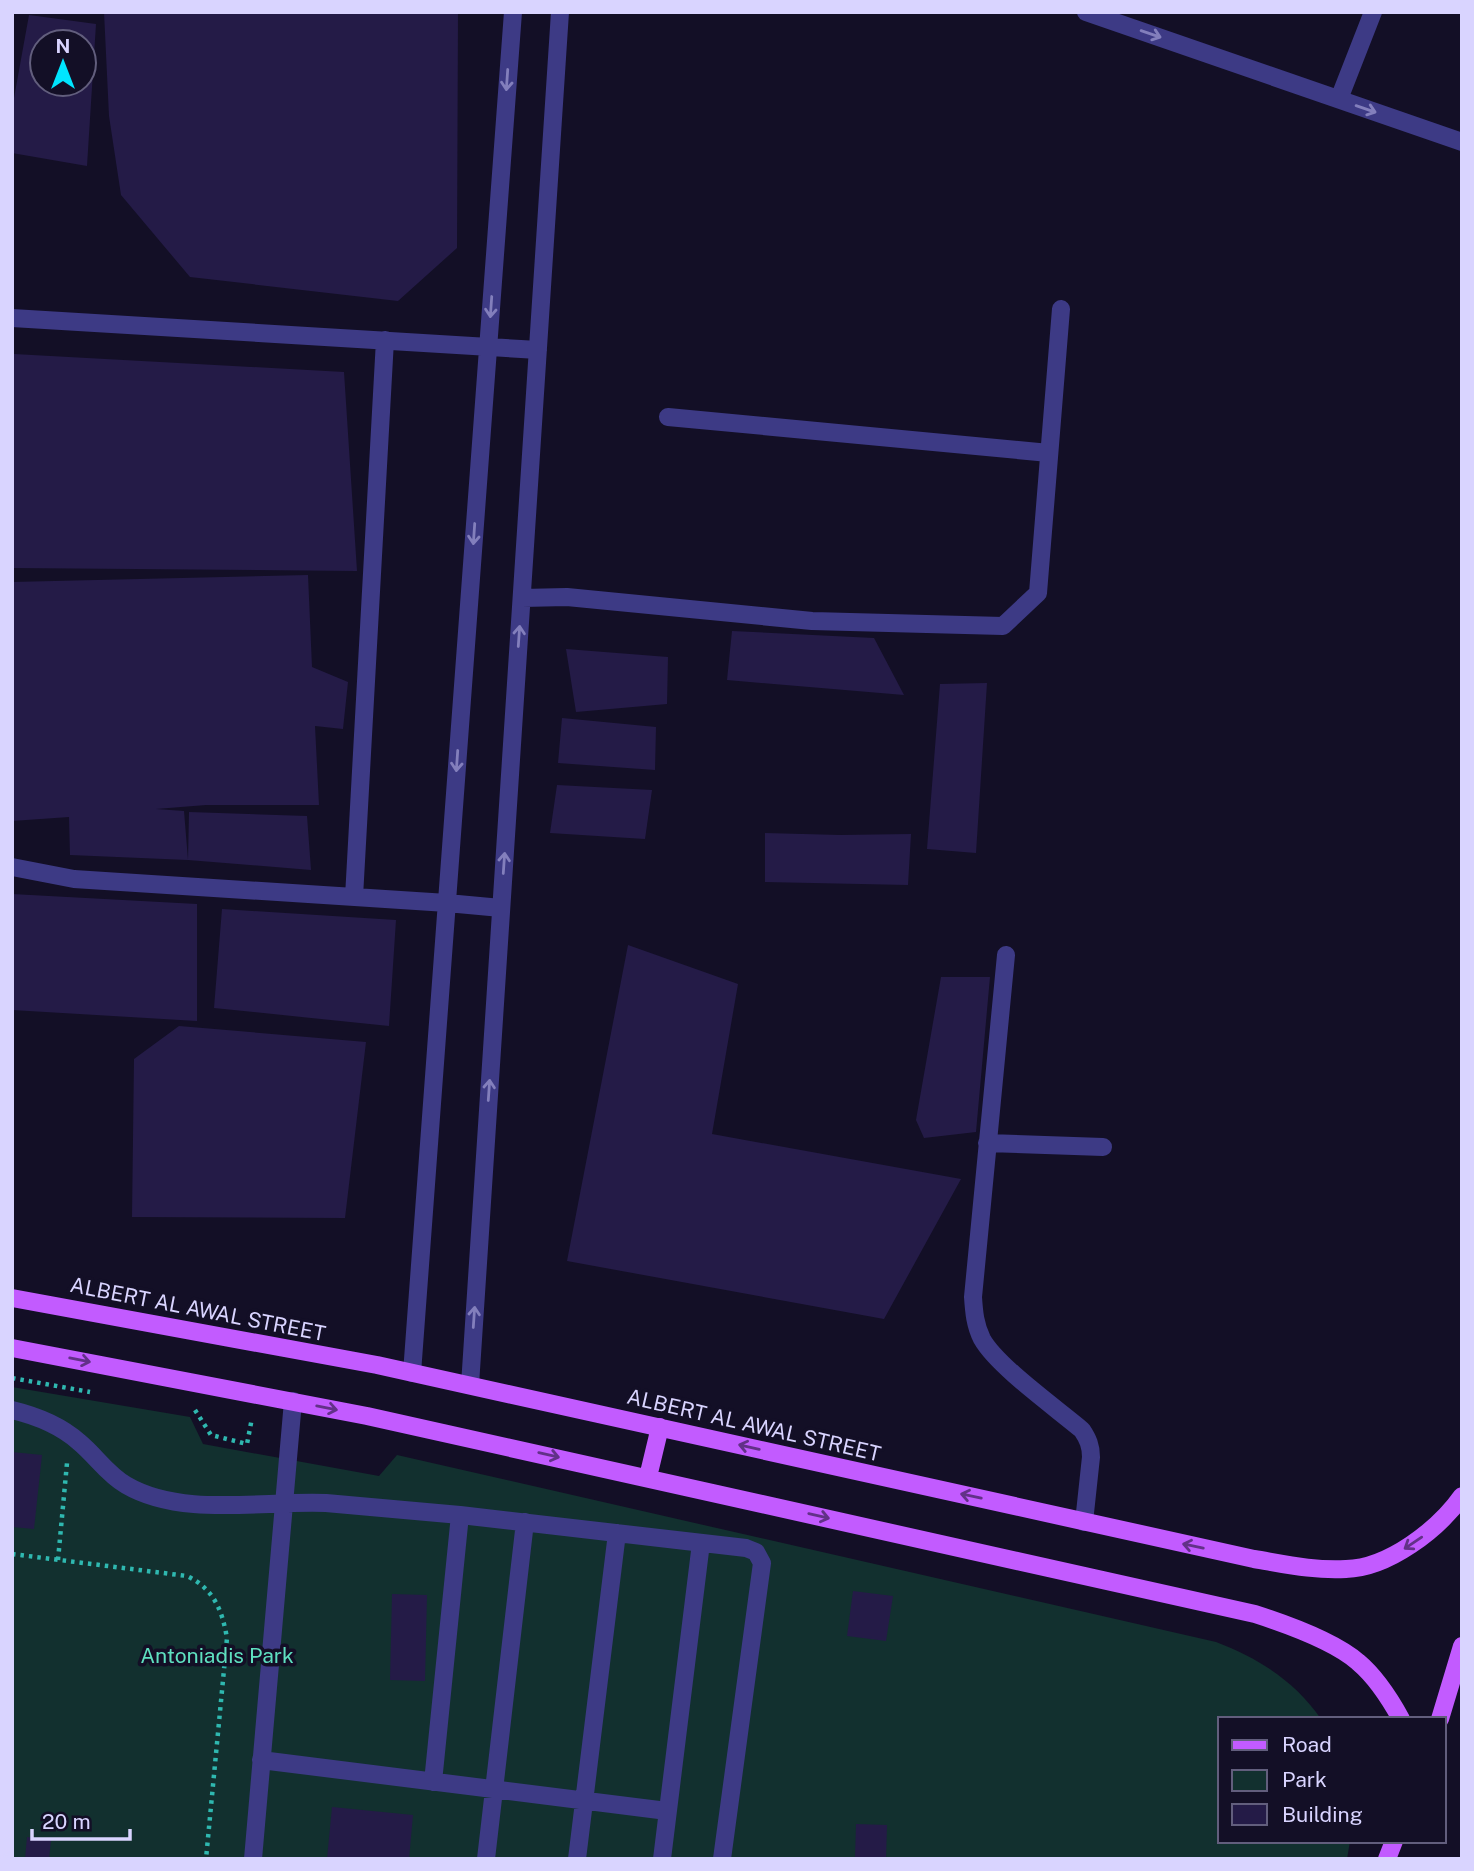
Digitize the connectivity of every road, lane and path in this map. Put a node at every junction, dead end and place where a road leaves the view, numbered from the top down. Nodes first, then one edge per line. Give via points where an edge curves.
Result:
1 (513, 12) edge
2 (560, 12) edge
3 (1086, 12) edge
4 (1373, 12) edge
5 (1339, 99) junction
6 (1462, 142) edge
7 (1061, 309) dead end
8 (12, 318) edge
9 (385, 340) junction
10 (488, 347) junction
11 (538, 350) junction
12 (668, 417) dead end
13 (1049, 453) junction
14 (522, 598) junction
15 (12, 866) edge
16 (354, 897) junction
17 (447, 903) junction
18 (501, 908) junction
19 (1006, 955) dead end
20 (987, 1143) junction
21 (1103, 1147) dead end
22 (12, 1298) edge
23 (12, 1348) edge
24 (412, 1373) junction
25 (470, 1385) junction
26 (293, 1401) junction
27 (12, 1410) edge
28 (660, 1427) junction
29 (66, 1456) dead end
30 (648, 1477) junction
31 (1462, 1496) edge
32 (283, 1504) junction
33 (460, 1515) junction
34 (525, 1522) junction
35 (1084, 1522) junction
36 (617, 1533) junction
37 (701, 1543) junction
38 (12, 1554) edge
39 (58, 1560) junction
40 (1462, 1646) edge
41 (1400, 1717) edge
42 (1441, 1717) edge
43 (261, 1760) junction
44 (433, 1782) junction
45 (494, 1790) junction
46 (584, 1801) junction
47 (667, 1811) junction
48 (206, 1859) edge
49 (253, 1859) edge
50 (486, 1859) edge
51 (577, 1859) edge
52 (662, 1859) edge
53 (722, 1859) edge

1 -> 10 street
2 - 11 street
3 -> 5 street
4 - 5 street
5 -> 6 street
7 - 13 street
8 - 9 street
9 - 10 street
9 - 16 street
10 - 11 street
10 -> 17 street
11 - 14 street
12 - 13 street
13 - 14 street via 1038,593 1003,626 812,621 567,597
18 -> 14 street
15 - 16 street via 74,879
16 - 17 street
17 - 18 street
17 - 24 street
25 -> 18 street
19 - 20 street
20 - 21 street
20 - 35 street via 972,1297 974,1318 994,1356 1087,1438 1091,1457
22 - 24 main road, ALBERT AL AWAL STREET
23 -> 26 main road
24 - 25 main road, ALBERT AL AWAL STREET
25 - 28 main road, ALBERT AL AWAL STREET
26 -> 30 main road
26 - 32 street
27 - 32 street via 60,1427 114,1477 147,1495 237,1506
28 - 30 main road
35 -> 28 main road, ALBERT AL AWAL STREET
29 - 39 path
30 -> 41 main road via 1255,1614 1291,1626 1358,1662
31 -> 35 main road, ALBERT AL AWAL STREET via 1424,1535 1392,1557 1348,1570 1254,1559
32 - 33 street via 326,1503
32 - 43 street
33 - 34 street
33 - 44 street
34 - 36 street
34 - 45 street
36 - 37 street
36 - 46 street
37 - 47 street
37 - 53 street via 751,1549 762,1563
38 - 39 path
39 - 48 path via 187,1576 208,1590 218,1605 227,1638
40 - 42 main road
43 - 44 street
43 - 49 street
44 - 45 street
45 - 46 street
45 - 50 street
46 - 47 street
46 - 51 street
47 - 52 street

